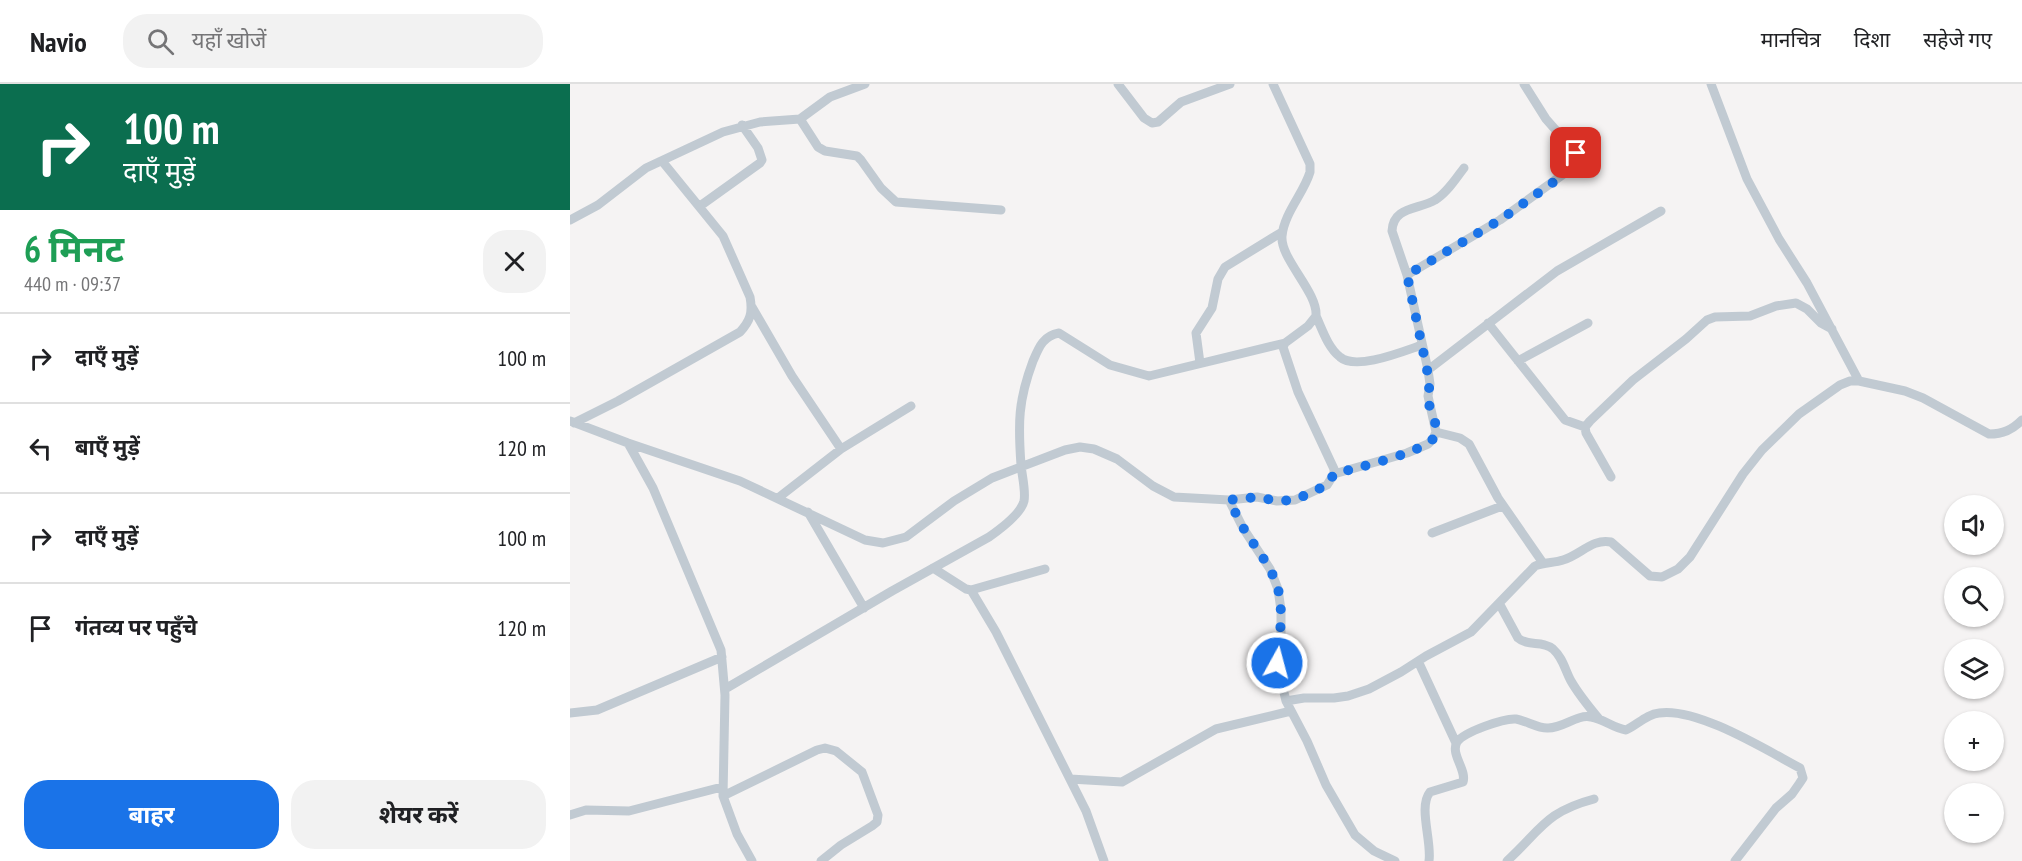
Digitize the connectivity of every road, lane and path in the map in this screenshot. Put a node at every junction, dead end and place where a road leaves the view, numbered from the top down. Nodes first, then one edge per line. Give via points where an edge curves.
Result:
1 (865, 84) edge
2 (1118, 84) edge
3 (1230, 84) edge
4 (1273, 84) edge
5 (1524, 84) edge
6 (1711, 84) edge
7 (800, 119) junction
8 (742, 125) junction
9 (662, 161) junction
10 (1464, 168) dead end
11 (700, 206) junction
12 (1001, 210) dead end
13 (1661, 211) dead end
14 (570, 220) edge
15 (1282, 232) junction
16 (1407, 275) junction
17 (752, 307) junction
18 (1316, 316) junction
19 (1488, 323) junction
20 (1588, 323) dead end
21 (1832, 329) junction
22 (1285, 343) junction
23 (1422, 345) junction
24 (1518, 361) junction
25 (1200, 363) junction
26 (1428, 370) junction
27 (1859, 381) junction
28 (911, 406) dead end
29 (2022, 420) edge
30 (572, 422) edge
31 (1586, 427) junction
32 (1436, 432) junction
33 (628, 443) junction
34 (841, 449) junction
35 (1021, 467) junction
36 (1334, 474) junction
37 (1611, 477) dead end
38 (778, 498) junction
39 (1229, 500) junction
40 (1502, 506) junction
41 (808, 512) junction
42 (1432, 533) dead end
43 (1543, 563) junction
44 (933, 568) junction
45 (1045, 569) dead end
46 (971, 590) junction
47 (1499, 603) junction
48 (864, 608) junction
49 (722, 657) junction
50 (1418, 661) junction
51 (725, 689) junction
52 (1286, 701) junction
53 (1291, 711) junction
54 (570, 713) edge
55 (1599, 719) junction
56 (1456, 743) junction
57 (1070, 779) junction
58 (722, 791) junction
59 (1594, 799) dead end
60 (570, 814) edge
61 (752, 861) edge
62 (821, 861) edge
63 (1104, 861) edge
64 (1395, 861) edge
65 (1429, 861) edge
66 (1507, 861) edge
67 (1735, 861) edge

1 - 7 street via 830,97
2 - 3 street via 1152,123 1181,102
4 - 15 street via 1310,172
5 - 16 street via 1546,119 1576,153 1576,165 1500,220
6 - 21 street via 1747,179
7 - 8 street
7 - 12 street via 818,147 856,156 896,202
8 - 9 street
8 - 11 street via 762,160
9 - 11 street
9 - 14 street
10 - 16 street via 1436,200 1395,217 1392,231
11 - 17 street via 723,236
13 - 19 street via 1557,271
15 - 18 street via 1282,242
15 - 25 street via 1221,272 1212,308 1196,333
16 - 23 street
17 - 30 street via 751,318 740,332 618,401
17 - 34 street
18 - 22 street
18 - 23 street via 1343,360 1387,358
19 - 24 street
19 - 26 street
20 - 24 street
21 - 27 street
21 - 31 street via 1796,303 1750,316 1707,320 1633,380
22 - 25 street
22 - 36 street via 1284,353 1298,392
23 - 26 street
24 - 31 street via 1565,420
25 - 35 street via 1142,375 1110,364 1066,336 1052,334 1038,350 1021,400
26 - 32 street via 1428,396
27 - 29 street via 1923,398 1989,434 2011,430
27 - 43 street via 1840,385 1799,414 1762,450 1678,570 1662,577 1650,576 1611,542 1603,540 1563,560
28 - 34 street
30 - 33 street
31 - 37 street
32 - 36 street via 1428,444 1407,453
32 - 40 street via 1469,444
33 - 38 street
33 - 49 street via 653,488
34 - 38 street
35 - 39 street via 1080,447 1094,449 1117,459 1163,493
35 - 41 street via 972,489 906,537 893,541 865,540
35 - 44 street via 1024,500 1019,510 1002,529
36 - 39 street via 1327,485 1295,500
38 - 41 street
39 - 52 street via 1278,589 1281,635 1277,663
40 - 42 street
40 - 43 street
41 - 48 street
43 - 47 street via 1535,566
44 - 46 street
44 - 48 street
45 - 46 street
46 - 57 street
47 - 50 street via 1472,632
47 - 55 street via 1518,638 1556,652 1580,696
48 - 51 street
49 - 51 street
49 - 54 street via 597,710
50 - 52 street via 1369,689 1348,696
50 - 56 street
51 - 58 street
52 - 53 street
53 - 57 street via 1216,729 1122,782
53 - 64 street via 1355,836
55 - 56 street via 1584,716 1547,728 1506,720 1475,730
55 - 67 street via 1626,730 1657,713 1691,715 1800,768 1803,778 1792,795 1776,808
56 - 65 street via 1463,782 1430,792 1424,802
57 - 63 street
58 - 60 street via 628,811 586,810
58 - 61 street via 736,834
58 - 62 street via 817,750 836,751 862,772 878,815 877,822
59 - 66 street via 1574,804 1546,820

